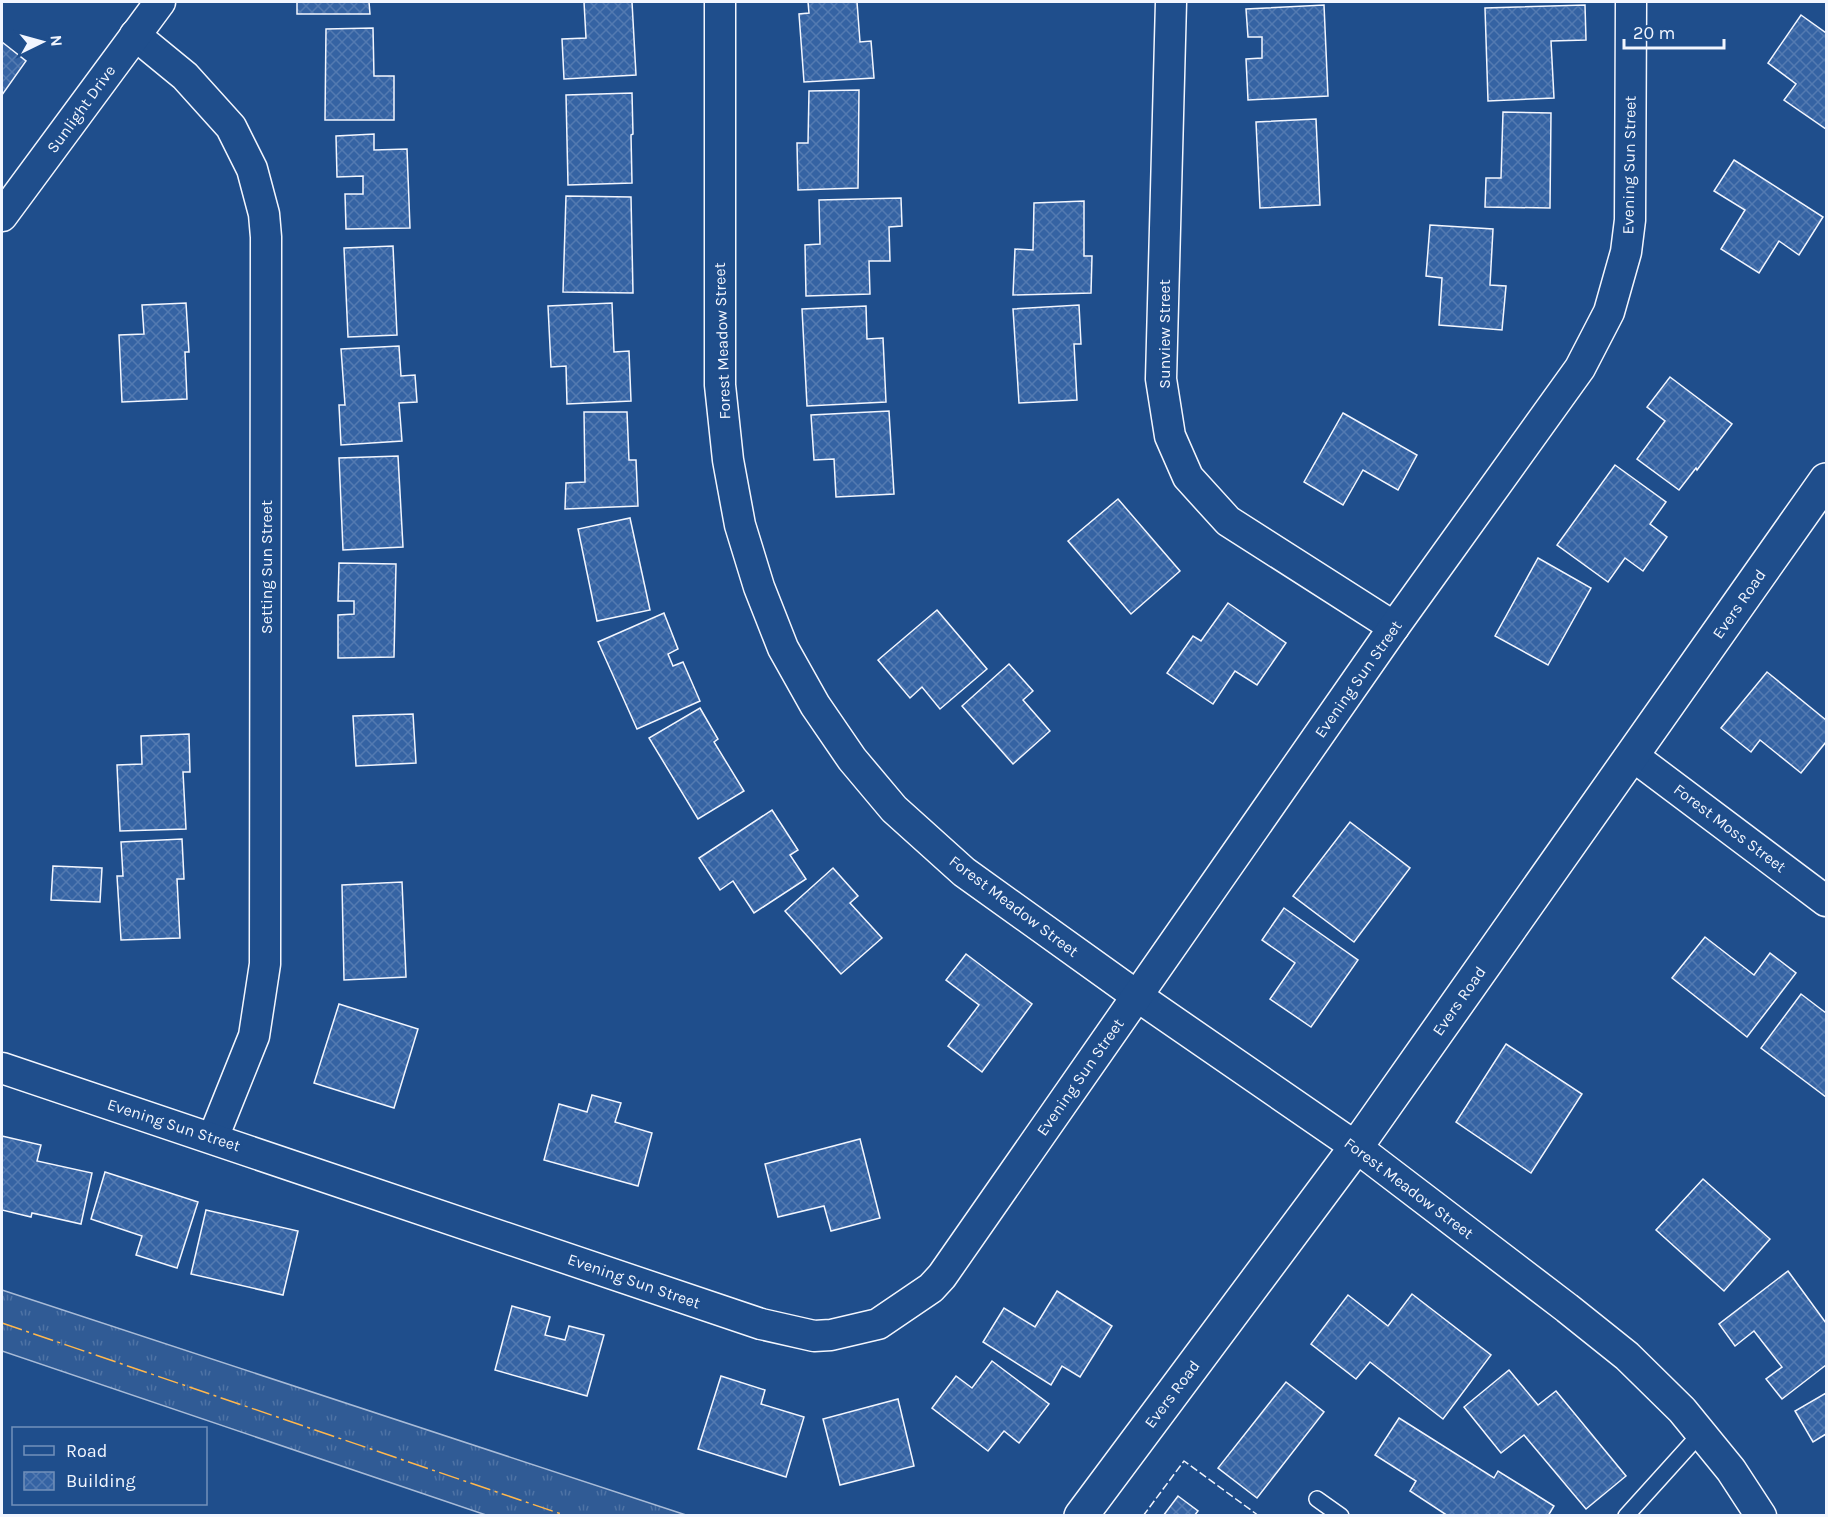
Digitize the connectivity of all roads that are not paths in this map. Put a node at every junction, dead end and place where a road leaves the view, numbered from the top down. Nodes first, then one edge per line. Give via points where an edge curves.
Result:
1 (160, 2) edge
2 (720, 2) edge
3 (1170, 2) edge
4 (1631, 2) edge
5 (135, 35) junction
6 (2, 216) edge
7 (1827, 480) edge
8 (1394, 627) junction
9 (1634, 756) junction
10 (1827, 900) edge
11 (1137, 996) junction
12 (2, 1068) edge
13 (213, 1138) junction
14 (1356, 1147) junction
15 (1701, 1433) junction
16 (1317, 1499) dead end
17 (1081, 1515) edge
18 (1341, 1515) edge
19 (1626, 1515) edge
20 (1761, 1515) edge

1 - 5 street, Sunlight Drive
2 - 11 street, Forest Meadow Street via 722,406 740,525 783,648 827,723 894,809 964,872
3 - 8 street, Sunview Street via 1161,379 1170,436 1188,477 1228,521
4 - 8 street, Evening Sun Street via 1630,220 1626,252 1609,312 1580,368
5 - 6 street, Sunlight Drive
5 - 13 street, Setting Sun Street via 185,76 231,127 252,169 266,237 265,964 254,1036
7 - 9 main road, Evers Road
8 - 11 street, Evening Sun Street
9 - 10 street, Forest Moss Street
9 - 14 main road, Evers Road
11 - 13 street, Evening Sun Street via 942,1276 878,1324 831,1335 814,1336 761,1324
11 - 14 street, Forest Meadow Street
12 - 13 street, Evening Sun Street
14 - 15 street, Forest Meadow Street via 1627,1356
14 - 17 main road, Evers Road
15 - 19 lane
15 - 20 street, Forest Meadow Street
16 - 18 lane

